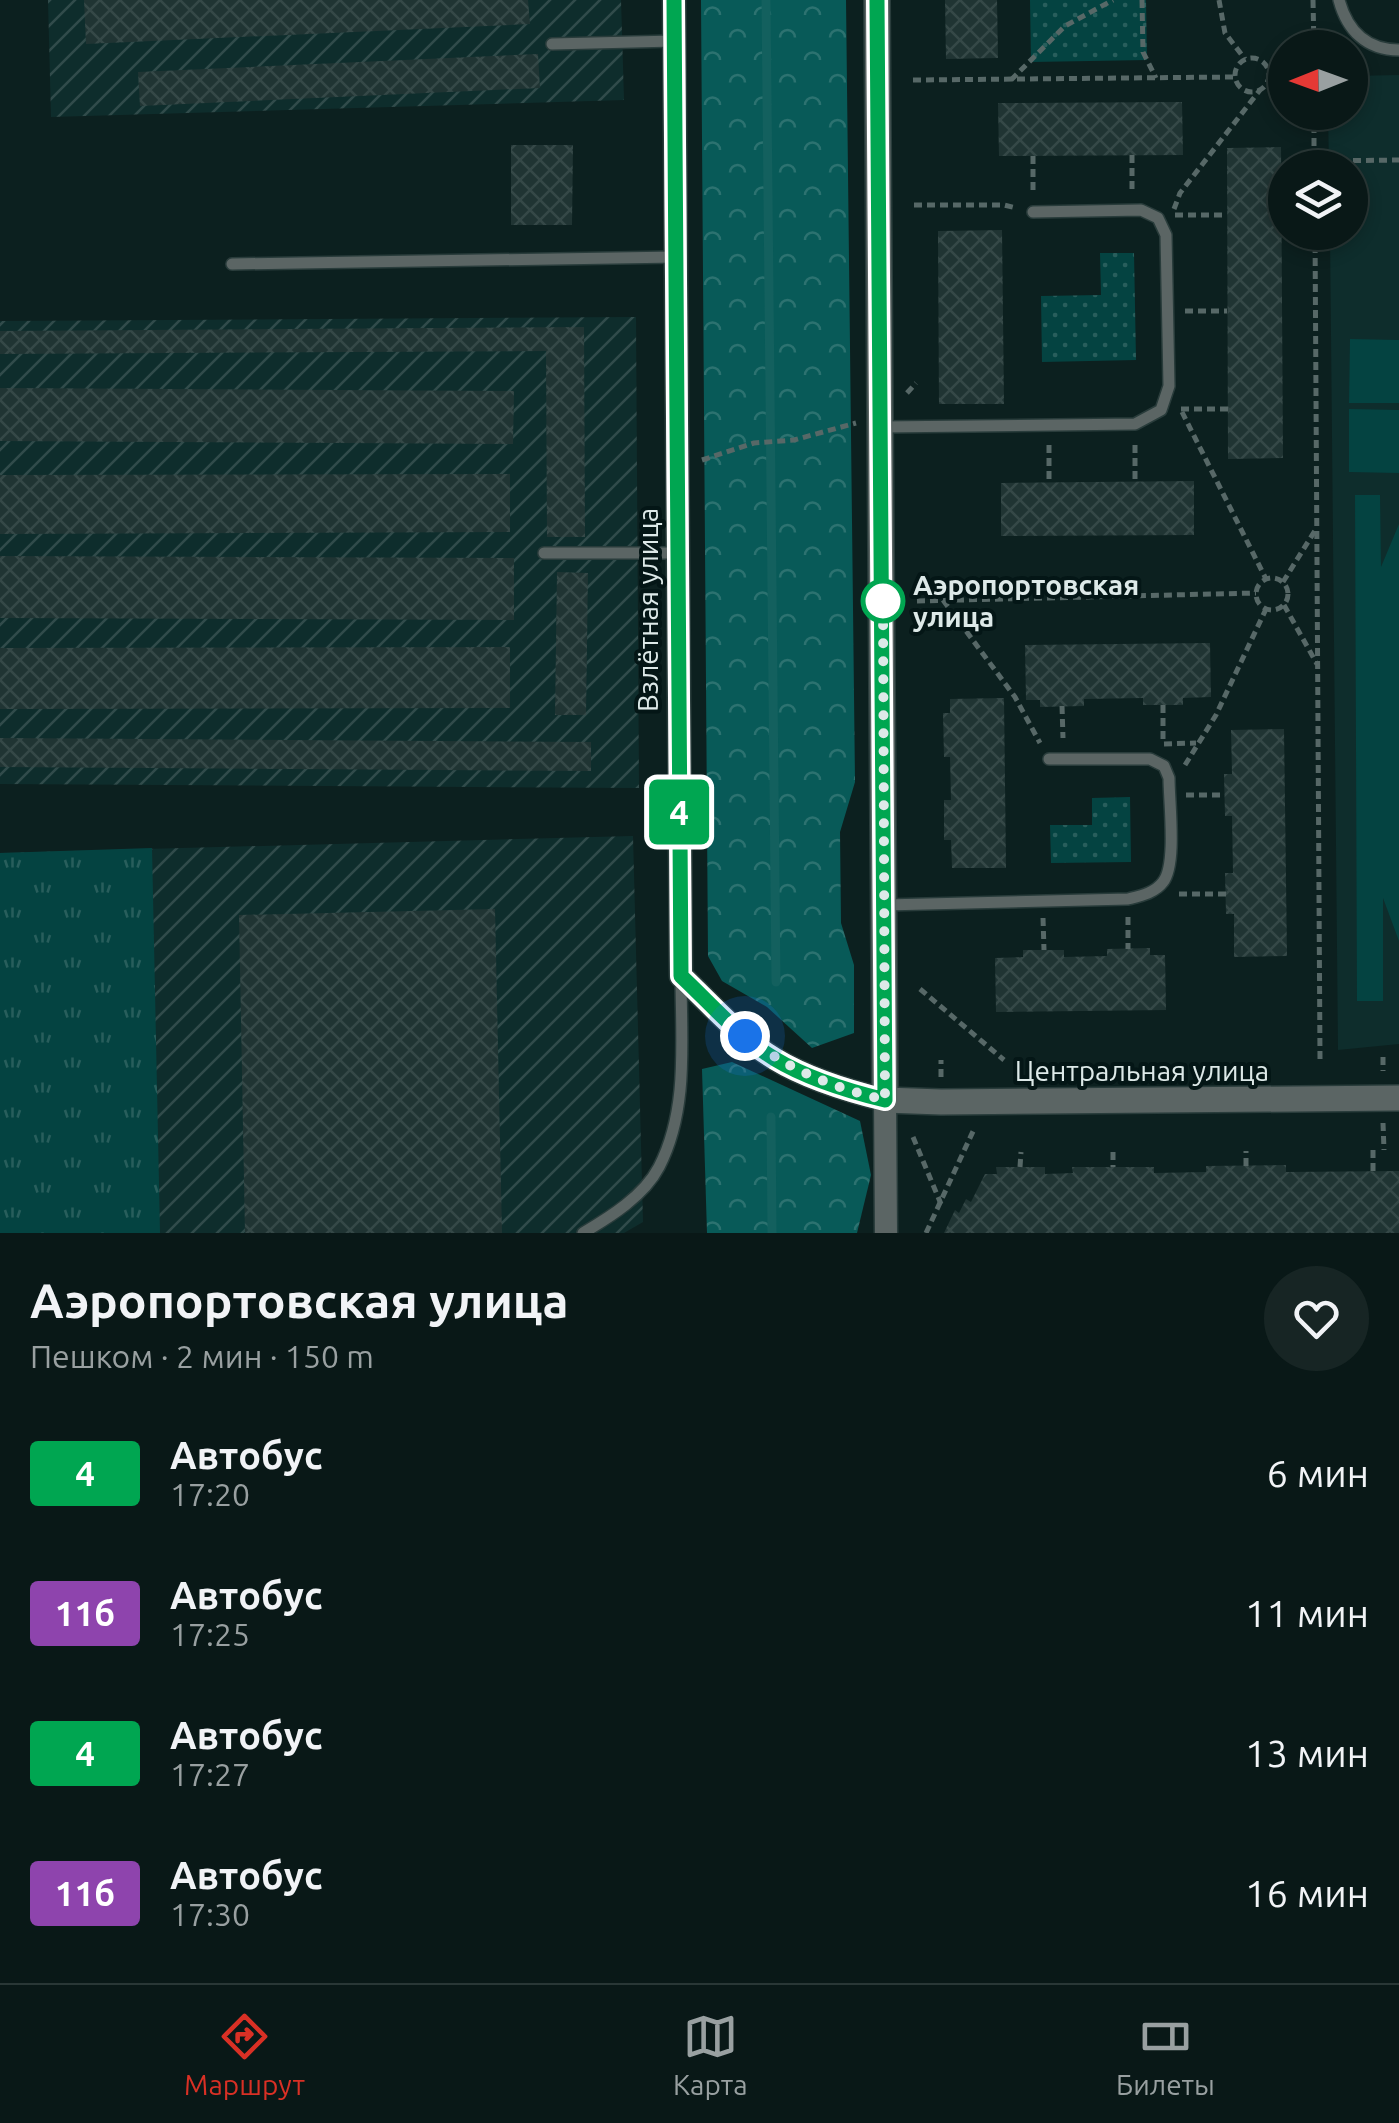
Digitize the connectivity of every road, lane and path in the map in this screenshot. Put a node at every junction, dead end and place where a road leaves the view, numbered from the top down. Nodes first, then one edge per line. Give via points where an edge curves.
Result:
1 (674, 0) edge
2 (877, 0) edge
3 (1112, 0) edge
4 (1142, 0) edge
5 (1219, 0) edge
6 (1314, 0) edge
7 (1339, 0) edge
8 (1314, 29) edge
9 (674, 40) junction
10 (552, 44) dead end
11 (1399, 50) edge
12 (1245, 59) junction
13 (1268, 67) edge
14 (1234, 77) junction
15 (1156, 78) junction
16 (913, 80) dead end
17 (1010, 80) junction
18 (1268, 83) edge
19 (1260, 90) junction
20 (1132, 155) dead end
21 (1033, 156) dead end
22 (1399, 160) edge
23 (1368, 161) edge
24 (914, 205) dead end
25 (1132, 210) junction
26 (1033, 212) junction
27 (1227, 214) dead end
28 (1315, 250) edge
29 (676, 257) junction
30 (232, 264) dead end
31 (1168, 311) junction
32 (1227, 311) dead end
33 (1228, 409) dead end
34 (872, 424) junction
35 (1135, 424) junction
36 (1049, 425) junction
37 (699, 461) dead end
38 (1049, 482) dead end
39 (1136, 482) dead end
40 (1317, 527) junction
41 (676, 553) junction
42 (544, 554) dead end
43 (1266, 579) junction
44 (1283, 582) junction
45 (1256, 593) junction
46 (918, 600) dead end
47 (943, 600) junction
48 (1284, 605) junction
49 (1266, 609) junction
50 (1318, 666) junction
51 (1163, 705) dead end
52 (1062, 706) dead end
53 (1196, 743) junction
54 (1163, 744) junction
55 (1049, 759) joint
56 (1063, 759) junction
57 (1164, 766) junction
58 (1224, 795) dead end
59 (1169, 796) junction
60 (1148, 894) junction
61 (1226, 894) dead end
62 (1128, 899) junction
63 (1043, 901) junction
64 (885, 905) junction
65 (1128, 949) dead end
66 (1044, 950) dead end
67 (681, 976) junction
68 (920, 989) dead end
69 (1320, 1059) dead end
70 (1004, 1060) dead end
71 (885, 1100) junction
72 (1391, 1106) edge
73 (975, 1122) dead end
74 (910, 1132) dead end
75 (1374, 1150) dead end
76 (1384, 1150) dead end
77 (1246, 1151) dead end
78 (1020, 1152) dead end
79 (1113, 1152) dead end
80 (1246, 1166) dead end
81 (1020, 1167) dead end
82 (1113, 1167) dead end
83 (1373, 1171) dead end
84 (940, 1204) junction
85 (928, 1230) edge
86 (583, 1233) edge
87 (886, 1233) edge
88 (940, 1233) edge

1 - 9 street, Взлётная улица
2 - 34 street
3 - 17 path via 1065,26
4 - 15 path via 1142,52
5 - 12 path via 1226,32
6 - 8 path
7 - 11 lane via 1356,34 1371,45
9 - 10 lane
9 - 29 street, Взлётная улица
12 - 13 path
12 - 14 path
14 - 15 path
14 - 19 path via 1248,92
15 - 17 path
16 - 17 path
18 - 19 path
19 - 27 path via 1180,194 1172,215
20 - 25 path
21 - 26 path
22 - 23 path
24 - 26 path via 1004,204
25 - 26 lane
25 - 31 lane via 1158,218 1166,234
28 - 40 path
29 - 30 lane
29 - 41 street, Взлётная улица
31 - 32 path
31 - 35 lane via 1169,386 1162,410
33 - 43 path via 1180,410
34 - 36 lane
34 - 37 path via 754,442
34 - 64 street
35 - 36 lane
35 - 39 path
36 - 38 path
40 - 44 path
40 - 50 path
41 - 42 lane
41 - 67 street, Взлётная улица
43 - 44 path
43 - 45 path
44 - 48 path
45 - 47 path
45 - 49 path
46 - 47 path
47 - 55 path via 1014,697
48 - 49 path
48 - 50 path
49 - 53 path
50 - 69 path
51 - 54 path
52 - 56 path
53 - 54 path
53 - 59 path
54 - 57 path
55 - 56 lane
56 - 57 lane via 1150,759
57 - 59 lane
58 - 59 path
59 - 60 lane via 1170,862 1165,881
60 - 61 path
60 - 62 lane
62 - 63 lane
62 - 65 path
63 - 64 lane
63 - 66 path
64 - 71 street
67 - 71 street via 775,1060
67 - 86 lane via 682,1097 658,1169 618,1213
68 - 70 path
71 - 72 street, Центральная улица
71 - 87 street
72 - 76 path
73 - 84 path
74 - 84 path
75 - 83 path
77 - 80 path
78 - 81 path
79 - 82 path
84 - 85 path
85 - 88 path

